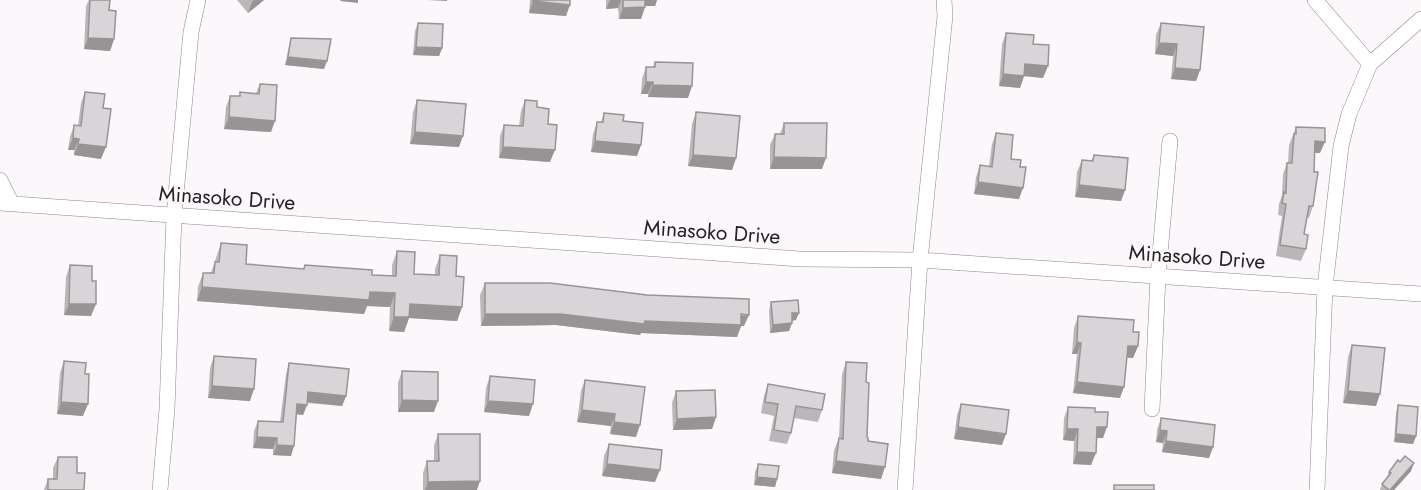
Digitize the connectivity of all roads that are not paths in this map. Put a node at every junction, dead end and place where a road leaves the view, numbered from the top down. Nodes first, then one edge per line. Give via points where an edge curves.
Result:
1 (198, 0) edge
2 (944, 0) edge
3 (1315, 0) edge
4 (1421, 18) edge
5 (1370, 64) junction
6 (1170, 141) dead end
7 (0, 180) edge
8 (6, 203) edge
9 (174, 216) junction
10 (920, 260) junction
11 (1158, 276) junction
12 (1326, 286) junction
13 (1421, 294) edge
14 (1152, 409) dead end
15 (160, 490) edge
16 (905, 490) edge
17 (1317, 490) edge

1 - 9 street via 190,32
2 - 10 street
3 - 5 street
4 - 5 street
5 - 12 street via 1349,114 1341,146
6 - 11 street
7 - 8 street
8 - 9 street, Minasoko Drive
9 - 10 street, Minasoko Drive via 800,259
9 - 15 street
10 - 11 street, Minasoko Drive
10 - 16 street
11 - 12 street, Minasoko Drive
11 - 14 street
12 - 13 street, Minasoko Drive
12 - 17 street

